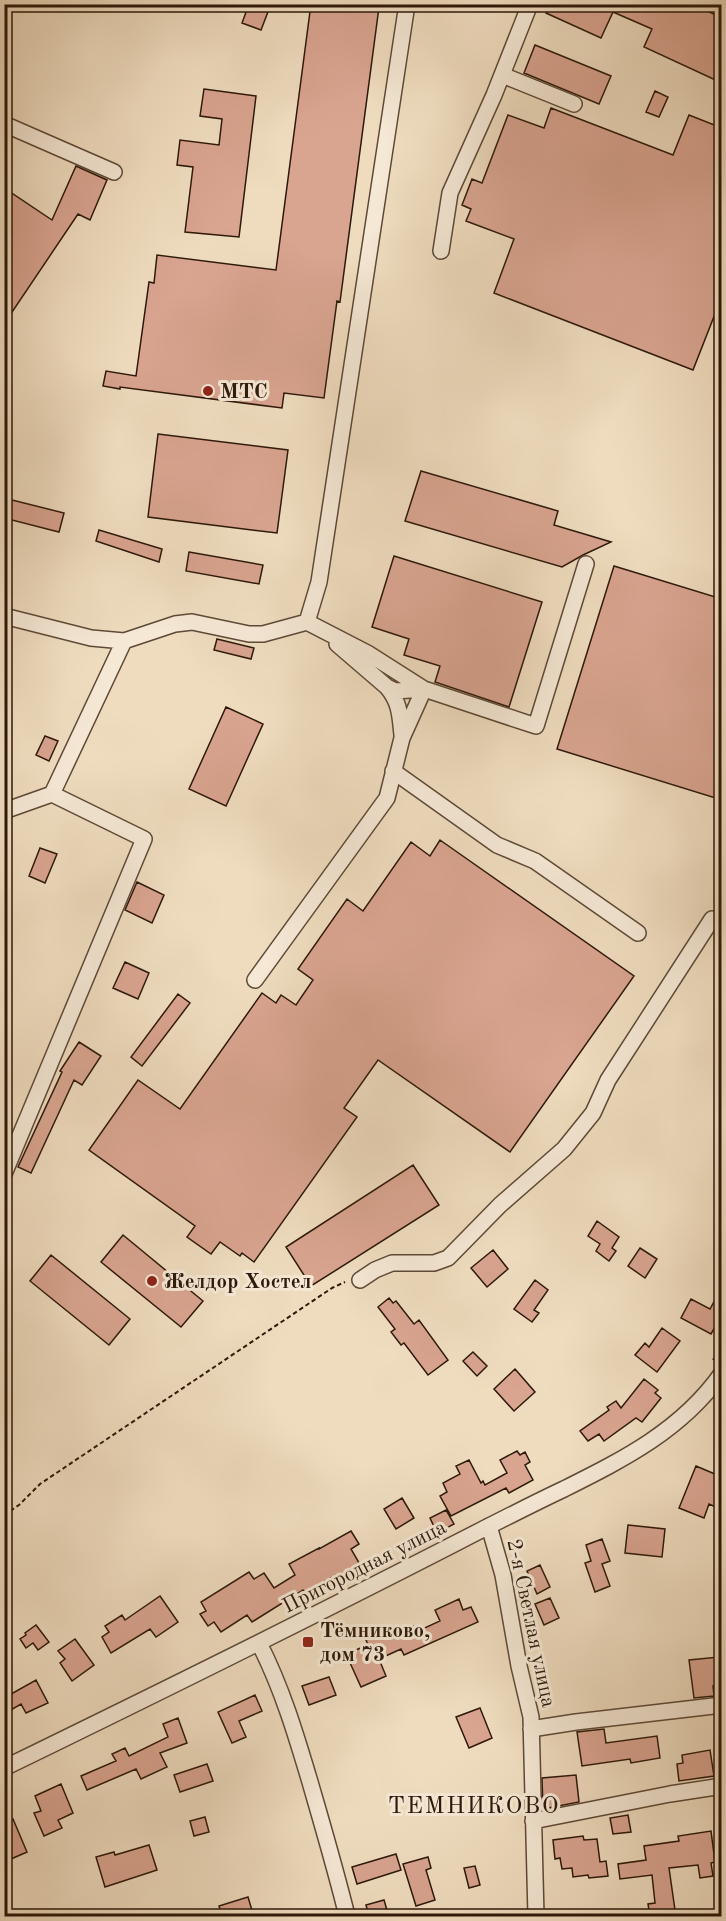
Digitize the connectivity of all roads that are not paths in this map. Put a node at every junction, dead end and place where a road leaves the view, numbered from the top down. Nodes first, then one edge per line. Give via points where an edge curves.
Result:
1 (407, 4) edge
2 (530, 4) edge
3 (502, 75) junction
4 (574, 104) dead end
5 (4, 124) edge
6 (114, 171) dead end
7 (441, 251) dead end
8 (586, 564) dead end
9 (4, 616) edge
10 (307, 622) junction
11 (322, 629) junction
12 (124, 641) junction
13 (387, 687) junction
14 (416, 690) junction
15 (400, 711) junction
16 (402, 738) junction
17 (393, 771) junction
18 (52, 794) junction
19 (4, 811) edge
20 (722, 924) edge
21 (638, 933) dead end
22 (255, 980) dead end
23 (4, 1174) edge
24 (360, 1280) road end
25 (719, 1384) edge
26 (489, 1526) junction
27 (259, 1643) junction
28 (722, 1705) edge
29 (531, 1729) junction
30 (4, 1768) edge
31 (722, 1786) edge
32 (533, 1821) junction
33 (347, 1917) edge
34 (536, 1917) edge

1 - 10 street via 319,582
2 - 3 street
3 - 4 street
3 - 7 street via 450,193
5 - 6 street
8 - 14 street via 536,726
9 - 12 street via 91,638
10 - 11 street
10 - 12 street via 249,634 192,622
11 - 13 street
11 - 14 street via 369,654
12 - 18 street
13 - 14 street via 395,691
13 - 15 street
14 - 15 street via 400,701
14 - 16 street
15 - 16 street
16 - 17 street
17 - 21 street via 497,845 535,861
17 - 22 street via 387,798
18 - 19 street
18 - 23 street via 144,839
20 - 24 street via 712,920 608,1080 593,1113 564,1149 500,1205 448,1258 434,1263 392,1263
25 - 26 street, Пригородная улица via 645,1446
26 - 27 street, Пригородная улица
26 - 29 street, 2-я Светлая улица via 503,1575
27 - 30 street, Пригородная улица
27 - 33 street via 298,1740
28 - 29 street, 2-я Светлая улица
29 - 32 street, 2-я Светлая улица
31 - 32 street
32 - 34 street, 2-я Светлая улица

